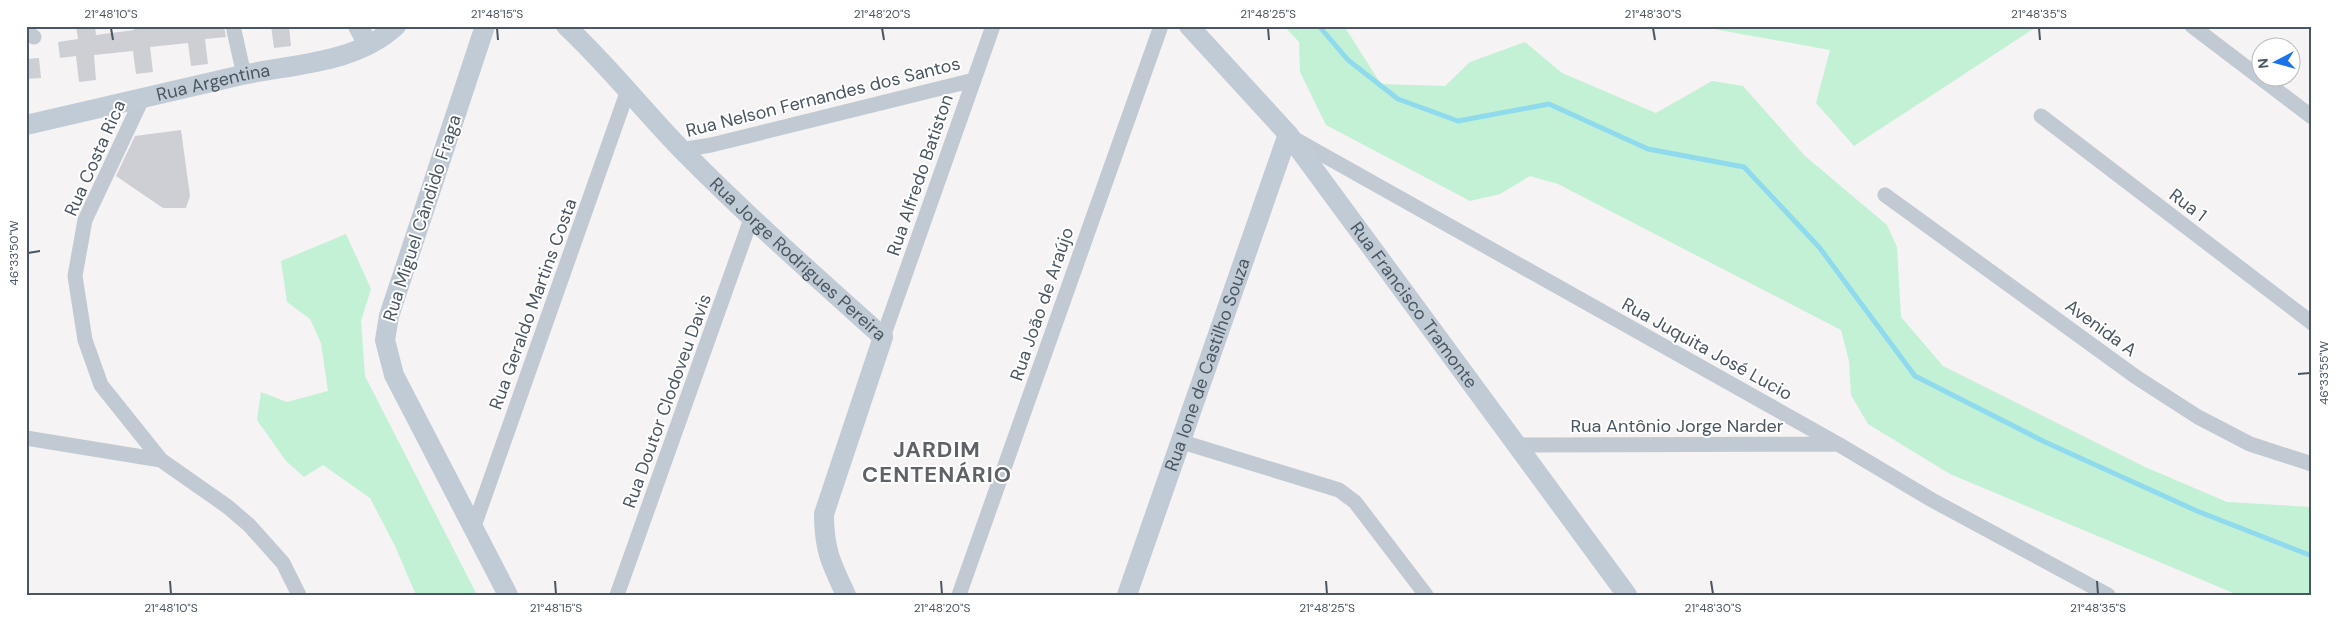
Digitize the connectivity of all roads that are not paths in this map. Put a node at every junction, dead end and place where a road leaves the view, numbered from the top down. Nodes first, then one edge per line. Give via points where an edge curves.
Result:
1 (233, 26) edge
2 (358, 26) edge
3 (396, 26) edge
4 (485, 26) edge
5 (993, 26) edge
6 (1160, 26) edge
7 (1189, 26) edge
8 (2192, 26) edge
9 (577, 29) edge
10 (368, 44) junction
11 (244, 75) junction
12 (974, 80) junction
13 (628, 90) junction
14 (142, 99) junction
15 (2040, 116) dead end
16 (2312, 117) edge
17 (26, 125) edge
18 (1288, 134) junction
19 (681, 150) junction
20 (1885, 194) dead end
21 (751, 219) junction
22 (2312, 323) edge
23 (883, 337) junction
24 (26, 438) edge
25 (1179, 440) junction
26 (1838, 444) junction
27 (1515, 445) junction
28 (161, 460) junction
29 (2312, 464) edge
30 (473, 530) junction
31 (1130, 594) edge
32 (299, 595) edge
33 (508, 595) edge
34 (617, 595) edge
35 (846, 595) edge
36 (959, 595) edge
37 (1426, 595) edge
38 (1627, 595) edge
39 (2108, 595) edge

1 - 11 street
2 - 10 street
3 - 10 street, Rua Argentina
4 - 30 street, Rua Miguel Cândido Fraga via 389,316 385,340 394,375
5 - 12 street, Rua Alfredo Batiston
6 - 36 street, Rua João de Araújo
7 - 18 street, Rua Francisco Tramonte
8 - 16 street
9 - 13 street, Rua Jorge Rodrigues Pereira
10 - 11 street, Rua Argentina via 336,58
11 - 14 street, Rua Argentina
12 - 19 street, Rua Nelson Fernandes dos Santos
12 - 23 street, Rua Alfredo Batiston
13 - 19 street, Rua Jorge Rodrigues Pereira
13 - 30 street, Rua Geraldo Martins Costa
14 - 17 street, Rua Argentina
14 - 28 street, Rua Costa Rica via 85,220 75,276 85,340 100,385
15 - 22 street, Rua 1
18 - 25 street, Rua Ione de Castilho Souza
18 - 26 street, Rua Juquita José Lucio
18 - 27 street, Rua Francisco Tramonte
19 - 21 street, Rua Jorge Rodrigues Pereira
20 - 29 street, Avenida A via 2136,377 2198,417 2250,444
21 - 23 street, Rua Jorge Rodrigues Pereira
21 - 34 street, Rua Doutor Clodoveu Davis
23 - 35 street, Rua Jorge Rodrigues Pereira via 824,514 824,540
24 - 28 street
25 - 31 street, Rua Ione de Castilho Souza
25 - 37 street via 1339,490 1355,502
26 - 27 street, Rua Antônio Jorge Narder
26 - 39 street, Rua Juquita José Lucio via 1932,500
27 - 38 street, Rua Francisco Tramonte
28 - 32 street, Rua Costa Rica via 228,506 249,525 284,563
30 - 33 street, Rua Miguel Cândido Fraga

